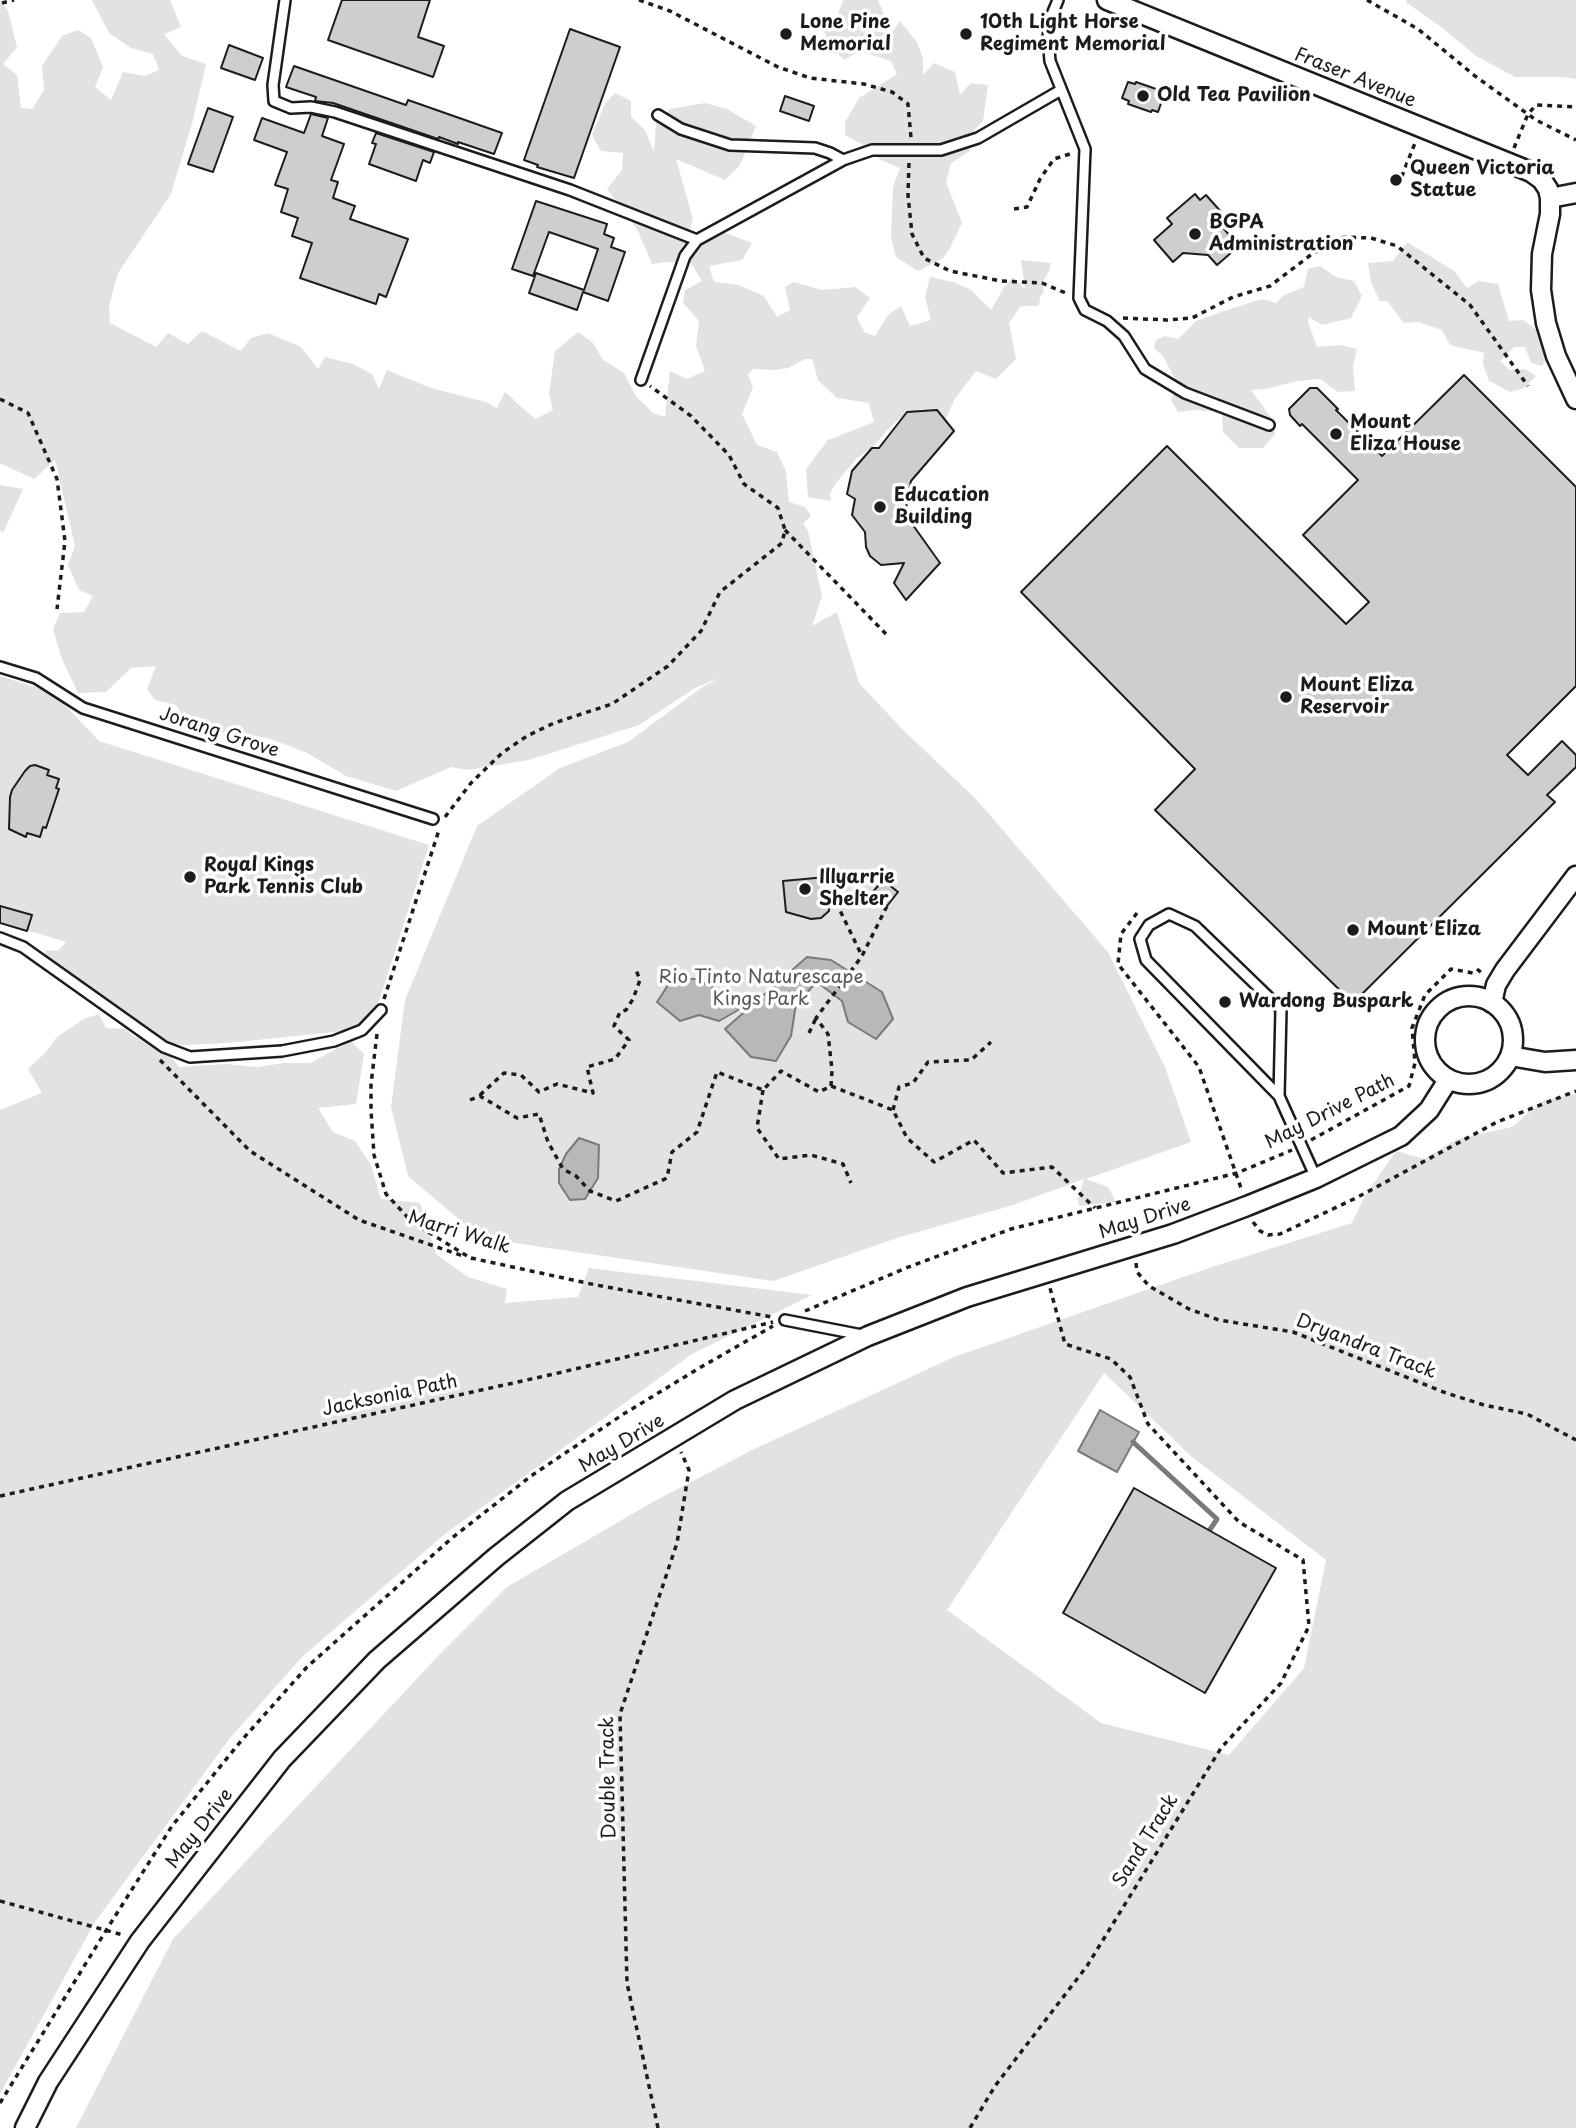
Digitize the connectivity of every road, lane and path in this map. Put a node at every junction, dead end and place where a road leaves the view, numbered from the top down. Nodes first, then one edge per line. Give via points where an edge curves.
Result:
1 (14, 0) edge
2 (285, 0) edge
3 (639, 0) edge
4 (1058, 0) edge
5 (1107, 0) edge
6 (1367, 0) edge
7 (2, 3) edge
8 (1061, 90) junction
9 (1576, 107) edge
10 (1528, 114) junction
11 (659, 115) dead end
12 (1519, 135) dead end
13 (1576, 140) edge
14 (1413, 147) dead end
15 (1085, 149) junction
16 (910, 151) junction
17 (842, 160) junction
18 (1398, 186) dead end
19 (1576, 193) edge
20 (1550, 198) junction
21 (1014, 209) dead end
22 (697, 240) junction
23 (1079, 298) junction
24 (1096, 316) junction
25 (641, 380) joint
26 (1528, 386) dead end
27 (0, 399) edge
28 (1576, 399) edge
29 (1269, 425) dead end
30 (785, 530) junction
31 (57, 609) dead end
32 (886, 634) dead end
33 (0, 667) edge
34 (433, 819) dead end
35 (1576, 876) edge
36 (828, 898) dead end
37 (887, 906) dead end
38 (1137, 913) dead end
39 (0, 938) edge
40 (862, 956) junction
41 (636, 970) dead end
42 (1473, 972) dead end
43 (1492, 1003) junction
44 (380, 1010) junction
45 (816, 1018) junction
46 (809, 1033) dead end
47 (991, 1042) dead end
48 (1510, 1055) junction
49 (158, 1058) dead end
50 (1576, 1060) edge
51 (791, 1068) dead end
52 (788, 1075) junction
53 (1448, 1080) junction
54 (831, 1086) junction
55 (763, 1090) junction
56 (1576, 1091) edge
57 (480, 1096) junction
58 (1279, 1096) junction
59 (470, 1100) dead end
60 (893, 1110) junction
61 (1302, 1145) junction
62 (1237, 1173) junction
63 (1316, 1178) junction
64 (851, 1183) dead end
65 (1247, 1206) junction
66 (1095, 1208) dead end
67 (1134, 1245) junction
68 (472, 1259) junction
69 (1046, 1273) junction
70 (785, 1320) junction
71 (869, 1336) junction
72 (675, 1436) junction
73 (1576, 1440) edge
74 (0, 1496) edge
75 (0, 1901) edge
76 (140, 1941) junction
77 (25, 2128) edge
78 (659, 2128) edge
79 (970, 2128) edge

1 - 7 path
2 - 22 lane via 274,101 291,108 335,112 570,190
3 - 16 path via 670,11 778,67 810,78 892,92 908,104
4 - 8 lane via 1048,37 1050,61
5 - 20 street, Fraser Avenue via 1531,172 1542,180
6 - 10 path via 1418,29
8 - 15 lane
8 - 16 lane via 978,138 941,150
9 - 10 path via 1536,105
10 - 12 path
10 - 13 path
11 - 17 lane via 681,129 730,145 815,148
14 - 18 path
15 - 21 path via 1054,159 1027,207
15 - 23 lane
16 - 17 lane via 872,150
16 - 23 path via 912,234 924,258 950,271 1042,283
17 - 22 lane
19 - 20 street
20 - 28 street via 1541,290 1556,356
22 - 25 lane via 685,257
23 - 24 lane via 1085,310
24 - 26 path via 1192,318 1233,297 1270,286 1344,237 1371,237 1397,246 1470,305
24 - 29 lane via 1124,336 1145,369 1185,393
25 - 30 path via 691,416 729,455 744,484 778,508
27 - 31 path via 28,413 57,479 65,541
30 - 32 path
30 - 44 path via 782,543 719,592 701,631 668,666 612,704 527,736 471,783 442,821
33 - 34 lane, Jorang Grove via 36,678 83,708
35 - 43 street via 1505,970
36 - 40 path via 835,900
37 - 40 path
38 - 62 path via 1121,934 1118,964 1199,1066
39 - 44 lane via 23,947 164,1047 190,1057 282,1051 334,1041 362,1030
40 - 45 path
41 - 57 path via 640,980 634,999 620,1012 614,1026 629,1040 615,1059 587,1067 593,1093 557,1084 539,1092 521,1075 504,1073
42 - 61 path, May Drive Path via 1451,969 1425,995 1412,1028 1415,1063 1409,1086
43 - 48 street via 1511,1026
43 - 53 street via 1462,996 1435,1012 1427,1026 1427,1056
44 - 68 path via 371,1110 374,1155 386,1194 412,1222
45 - 46 path
45 - 54 path via 828,1034
47 - 60 path via 971,1060 928,1062 913,1083 899,1087
48 - 50 street via 1545,1062
48 - 53 street via 1503,1068 1477,1084
49 - 68 path, Marri Walk via 250,1151 359,1220
51 - 52 path
52 - 54 path via 819,1092
52 - 55 path via 781,1071
53 - 63 street, May Drive via 1429,1110 1401,1136
54 - 60 path
55 - 57 path via 718,1072 697,1132 672,1152 667,1178 616,1201 593,1192 563,1169 539,1114 517,1118
55 - 64 path via 757,1128 779,1159 811,1155 843,1164
56 - 65 path via 1497,1122 1280,1234 1260,1231
57 - 59 path
58 - 58 lane via 1146,960 1140,939 1149,925 1169,914 1195,926 1281,1009
58 - 61 lane
60 - 66 path via 906,1138 934,1162 974,1140 1003,1174 1052,1167
61 - 62 path, May Drive Path
61 - 63 lane
62 - 65 path
63 - 65 street, May Drive
65 - 67 street, May Drive
67 - 69 street, May Drive
67 - 73 path, Dryandra Track via 1138,1272 1149,1286 1189,1309 1219,1320 1293,1332 1446,1393 1527,1414
68 - 70 path, Marri Walk
69 - 71 street, May Drive via 967,1297
69 - 79 path, Sand Track via 1065,1343 1111,1359 1130,1377 1148,1424 1239,1522 1303,1560 1309,1626 1281,1683 1221,1748 1087,1966 995,2086
70 - 71 lane
70 - 74 path, Jacksonia Path
71 - 72 street, May Drive via 736,1400
72 - 76 street, May Drive via 567,1501 377,1660 282,1759
72 - 78 path, Double Track via 689,1470 677,1543 620,1714 628,1983
75 - 76 path
76 - 77 street, May Drive via 48,2082

